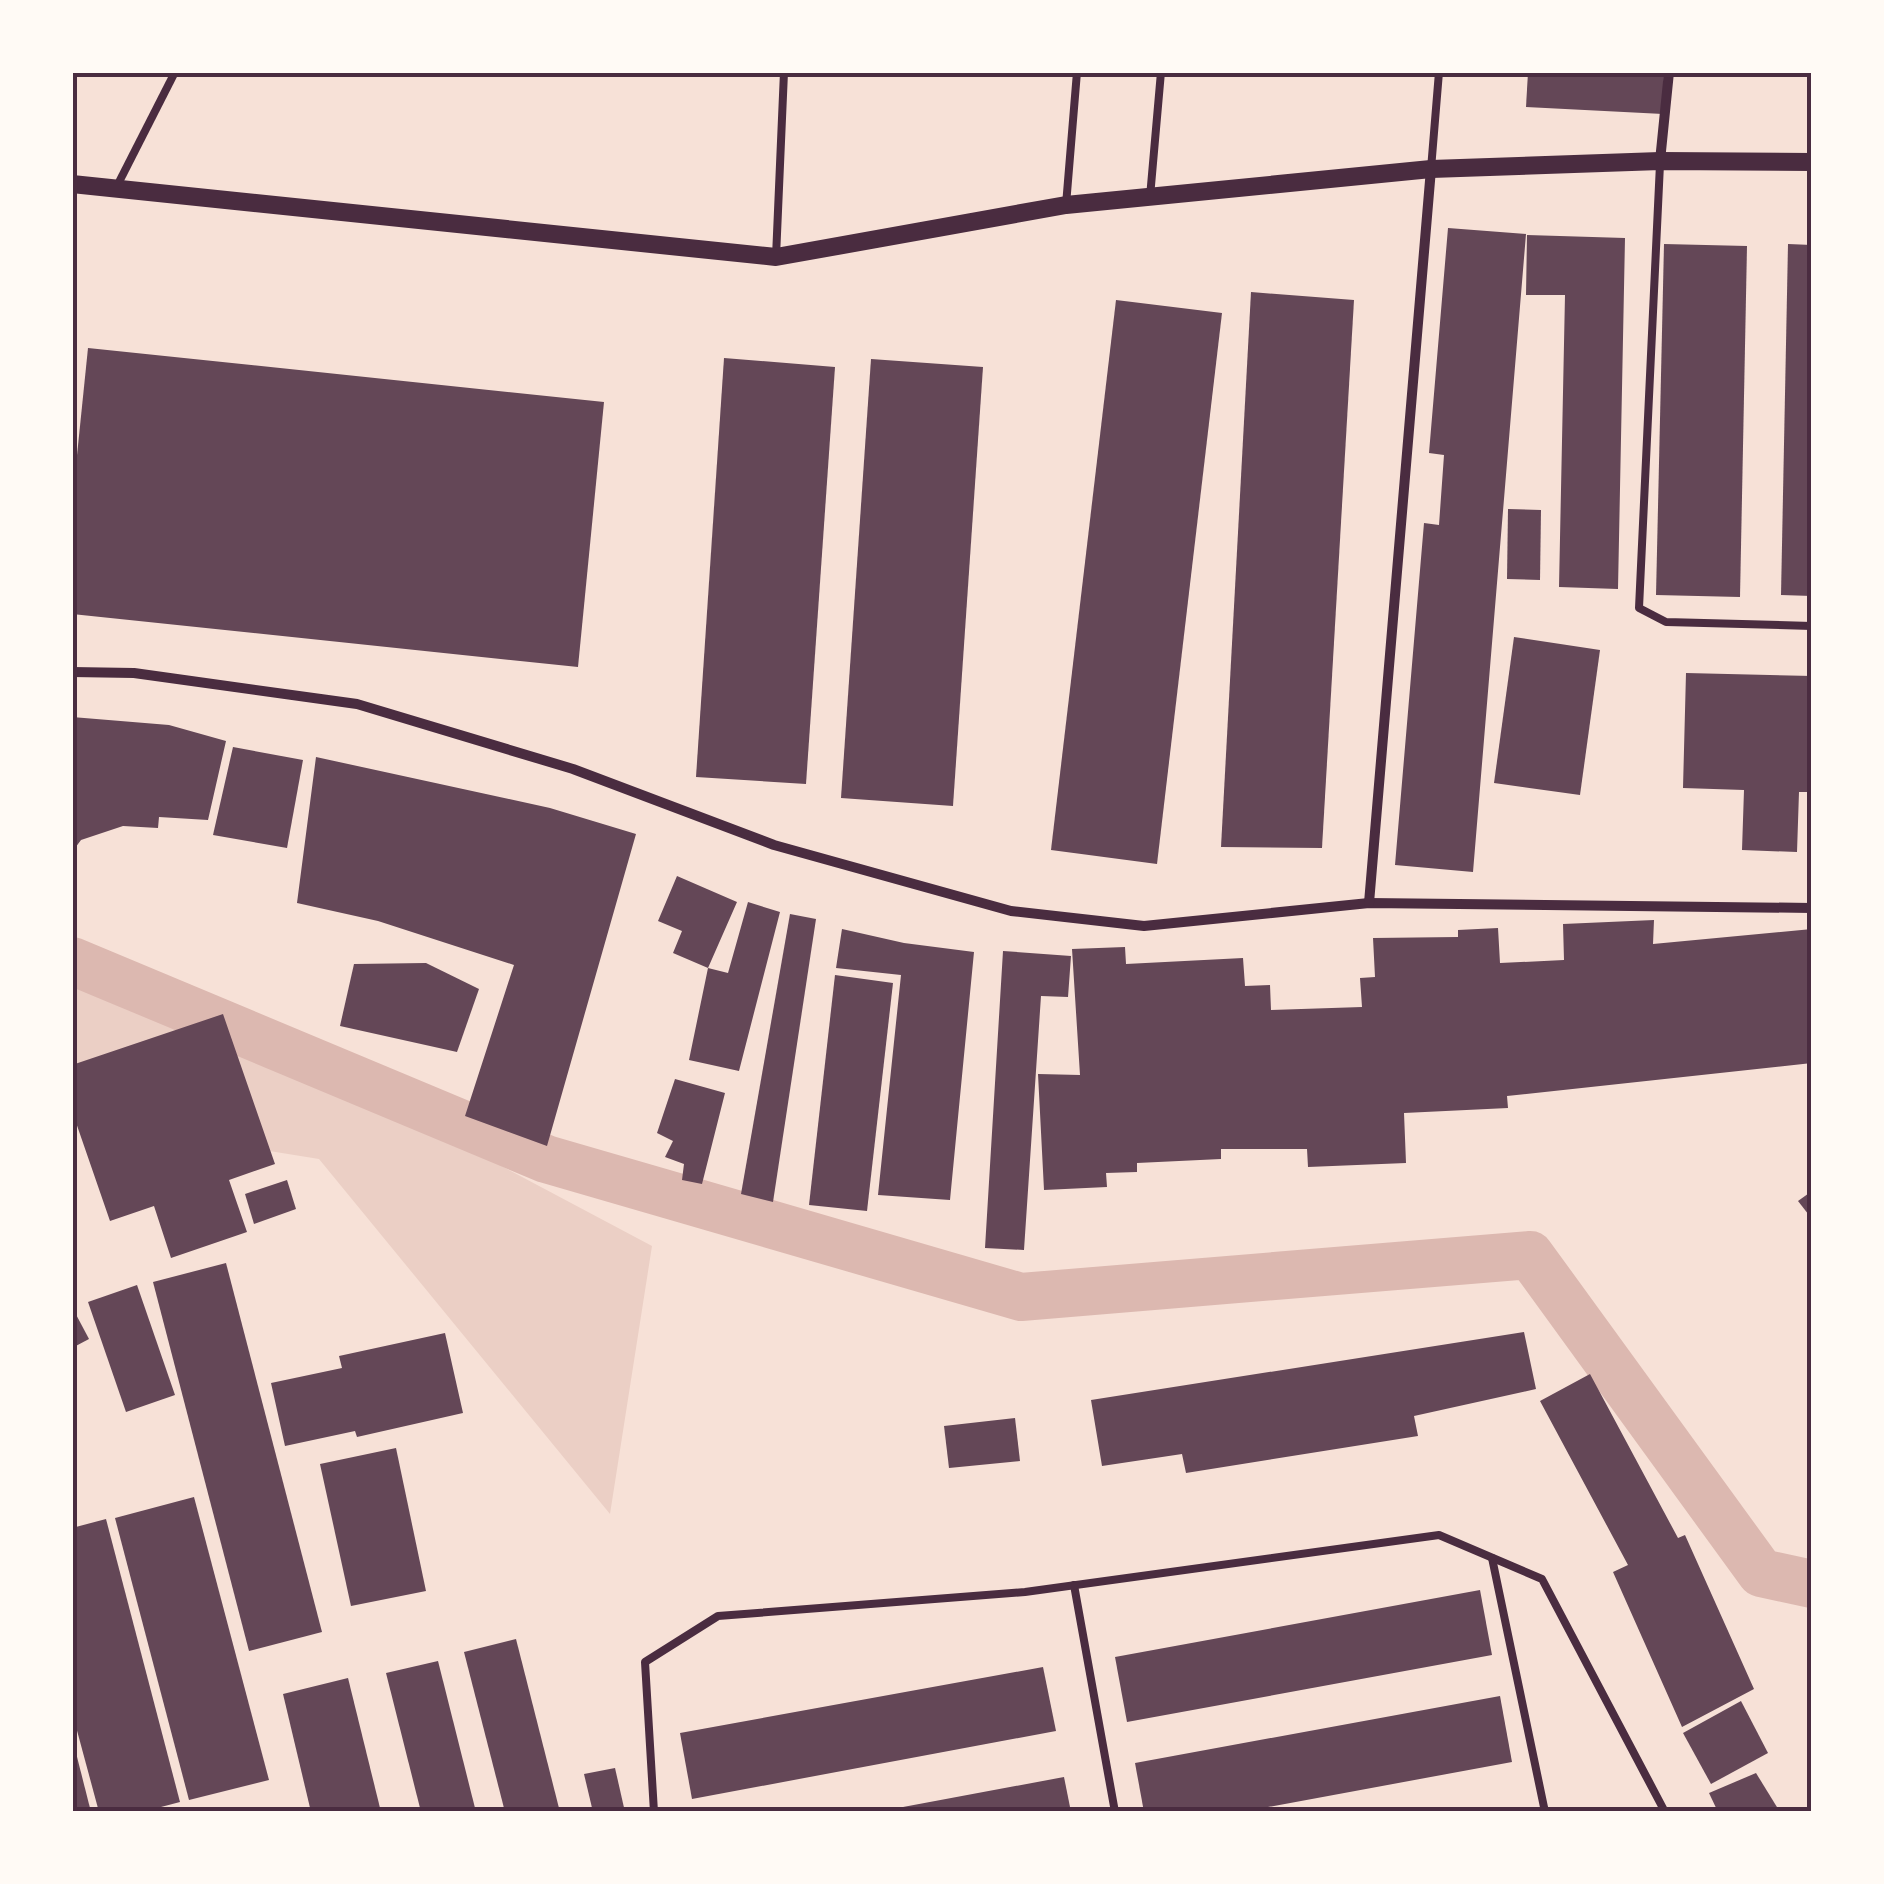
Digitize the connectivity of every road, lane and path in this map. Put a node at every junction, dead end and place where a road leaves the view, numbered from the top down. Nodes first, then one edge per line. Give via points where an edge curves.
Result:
1 (175, 72) edge
2 (784, 72) edge
3 (1076, 72) edge
4 (1161, 72) edge
5 (1439, 72) edge
6 (1669, 72) edge
7 (1660, 160) junction
8 (1812, 162) edge
9 (1431, 168) junction
10 (72, 184) edge
11 (117, 186) junction
12 (1150, 197) junction
13 (1066, 205) junction
14 (776, 257) junction
15 (1812, 626) edge
16 (72, 672) edge
17 (1369, 903) junction
18 (1812, 908) edge
19 (1492, 1558) junction
20 (1074, 1586) junction
21 (654, 1812) edge
22 (1115, 1812) edge
23 (1545, 1812) edge
24 (1666, 1812) edge

1 - 11 lane
2 - 14 lane
3 - 13 lane
4 - 12 lane
5 - 9 lane
6 - 7 street
7 - 8 street
7 - 9 street
7 - 15 lane via 1639,608 1666,622
9 - 12 street
9 - 17 street
10 - 11 street
11 - 14 street
12 - 13 street
13 - 14 street
16 - 17 street via 134,672 357,704 574,769 774,845 1011,911 1144,926
17 - 18 street
19 - 20 lane via 1440,1535
19 - 23 lane
19 - 24 lane via 1542,1579
20 - 21 lane via 718,1616 645,1662
20 - 22 lane

